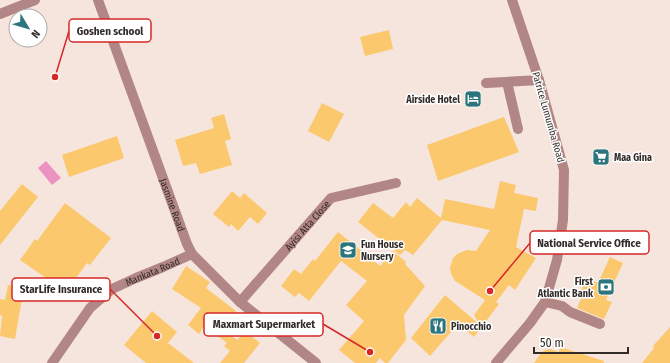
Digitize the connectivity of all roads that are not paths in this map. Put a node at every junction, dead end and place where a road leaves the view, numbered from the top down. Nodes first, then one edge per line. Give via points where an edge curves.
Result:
1 (35, 0) edge
2 (98, 0) edge
3 (512, 0) edge
4 (0, 14) edge
5 (539, 80) junction
6 (507, 82) junction
7 (486, 83) dead end
8 (518, 129) dead end
9 (396, 183) dead end
10 (192, 254) junction
11 (240, 302) junction
12 (545, 302) junction
13 (600, 324) dead end
14 (52, 363) edge
15 (316, 363) edge
16 (496, 363) edge

1 - 4 street
2 - 10 street, Jasmine Road
3 - 5 street, Patrice Lumumba Road
5 - 6 street
5 - 12 street, Patrice Lumumba Road via 564,170 563,220 557,260
6 - 7 street
6 - 8 street
9 - 11 street, Ayisi Atta Close via 331,198
10 - 11 street, Jasmine Road
10 - 14 street, Mankata Road via 112,289 90,308
11 - 15 street, Jasmine Road
12 - 13 street via 562,306
12 - 16 street, Patrice Lumumba Road

